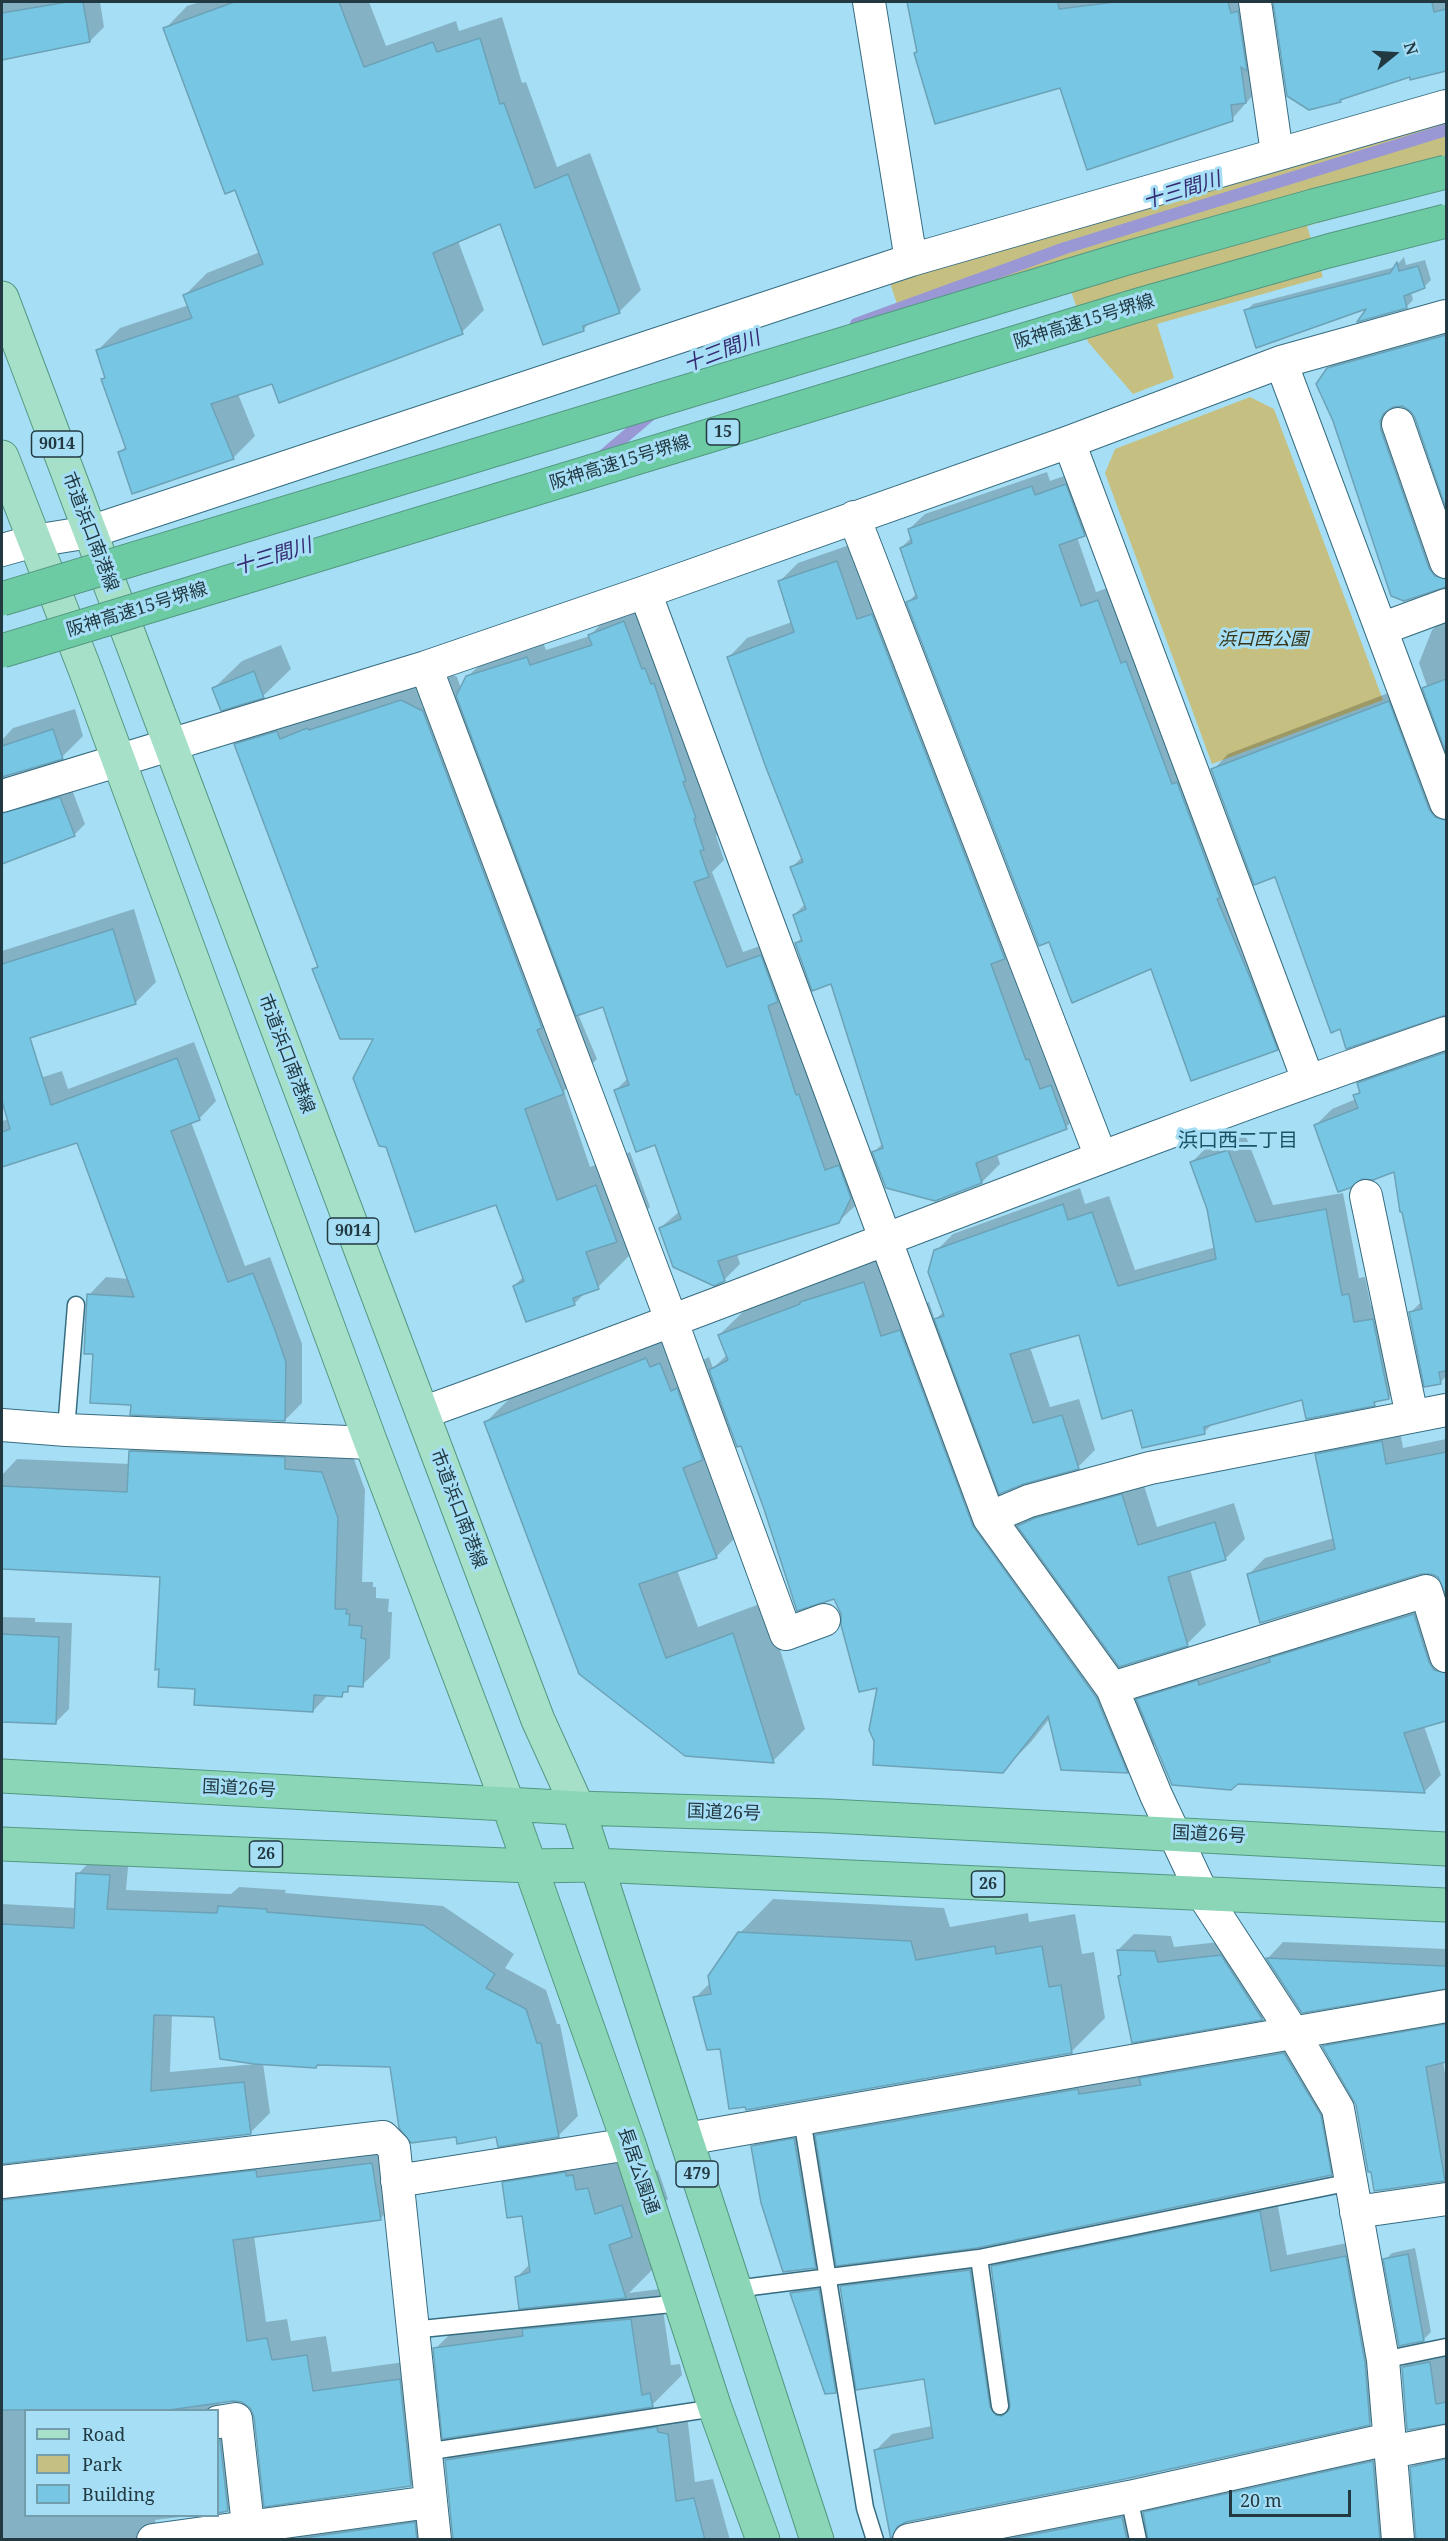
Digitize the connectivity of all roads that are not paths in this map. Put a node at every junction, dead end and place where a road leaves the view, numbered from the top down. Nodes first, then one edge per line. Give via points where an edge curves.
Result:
1 (869, 2) edge
2 (1255, 2) edge
3 (1446, 106) edge
4 (1277, 153) junction
5 (1446, 172) edge
6 (1446, 221) edge
7 (911, 260) junction
8 (2, 298) edge
9 (1446, 316) edge
10 (1281, 362) junction
11 (1398, 424) dead end
12 (1069, 442) junction
13 (2, 457) edge
14 (854, 517) junction
15 (90, 532) junction
16 (34, 541) junction
17 (2, 550) edge
18 (1446, 562) edge
19 (645, 592) junction
20 (2, 599) edge
21 (1446, 605) edge
22 (1381, 629) junction
23 (2, 651) edge
24 (426, 667) junction
25 (168, 746) junction
26 (118, 761) junction
27 (2, 796) edge
28 (1446, 803) edge
29 (1446, 1033) edge
30 (1308, 1080) junction
31 (1101, 1157) junction
32 (1366, 1196) dead end
33 (885, 1241) junction
34 (76, 1305) dead end
35 (672, 1322) junction
36 (1446, 1410) edge
37 (422, 1413) junction
38 (1412, 1416) junction
39 (2, 1425) edge
40 (66, 1430) junction
41 (371, 1443) junction
42 (989, 1518) junction
43 (824, 1620) dead end
44 (1446, 1656) edge
45 (1112, 1688) junction
46 (2, 1776) edge
47 (508, 1804) junction
48 (578, 1808) junction
49 (1174, 1833) junction
50 (2, 1844) edge
51 (1446, 1849) edge
52 (596, 1865) junction
53 (530, 1866) junction
54 (1202, 1893) junction
55 (1446, 1905) edge
56 (1446, 2006) edge
57 (1294, 2034) junction
58 (802, 2119) junction
59 (686, 2139) junction
60 (629, 2144) junction
61 (397, 2181) junction
62 (2, 2182) edge
63 (1351, 2182) junction
64 (1446, 2199) edge
65 (1356, 2212) junction
66 (979, 2258) junction
67 (828, 2277) junction
68 (735, 2289) junction
69 (682, 2303) junction
70 (411, 2330) junction
71 (1446, 2347) edge
72 (1383, 2360) junction
73 (1000, 2406) dead end
74 (716, 2408) junction
75 (219, 2421) edge
76 (1446, 2441) edge
77 (1390, 2446) junction
78 (425, 2452) junction
79 (1129, 2497) junction
80 (430, 2502) junction
81 (248, 2525) junction
82 (964, 2535) edge
83 (153, 2540) edge
84 (435, 2540) edge
85 (763, 2540) edge
86 (817, 2540) edge
87 (875, 2540) edge
88 (909, 2540) edge
89 (1138, 2540) edge
90 (1398, 2540) edge

1 - 7 street
2 - 4 street
3 - 4 street
4 - 7 street
5 - 20 highway, bridge via 1128,258
6 - 23 highway, 阪神高速15号堺線 / 15, bridge via 1142,304
7 - 15 street
8 - 15 main road, 市道浜口南港線 / 9014
9 - 10 street
10 - 12 street
10 - 22 street
11 - 18 street
12 - 14 street
12 - 30 street
13 - 16 main road
14 - 19 street
14 - 31 street
15 - 16 street
15 - 25 main road, 市道浜口南港線 / 9014
16 - 17 street
16 - 26 main road
19 - 24 street
19 - 33 street
21 - 22 street
22 - 28 street
24 - 25 street
24 - 35 street
25 - 26 street
25 - 37 main road, 市道浜口南港線 / 9014
26 - 27 street
26 - 41 main road
29 - 30 street
30 - 31 street
31 - 33 street
32 - 38 street
33 - 35 street
33 - 42 street
34 - 40 lane
35 - 37 street
35 - 43 street via 786,1634
36 - 38 street
37 - 48 main road, 市道浜口南港線 / 9014 via 538,1720
38 - 42 street via 1150,1467 1029,1501
39 - 40 street
40 - 41 street
41 - 47 main road
42 - 45 street
44 - 45 street via 1426,1591
45 - 49 street
46 - 47 highway, 国道26号
47 - 48 highway, 国道26号
47 - 53 highway, 長居公園通
48 - 49 highway, 国道26号
48 - 52 highway, 479
49 - 51 highway, 国道26号
49 - 54 street
50 - 53 highway, 26
52 - 53 highway, 26
52 - 54 highway, 26
52 - 59 highway, 479
53 - 60 highway, 長居公園通
54 - 55 highway, 26
54 - 57 street
56 - 57 street
57 - 58 street
57 - 63 street via 1338,2109
58 - 59 street
58 - 67 lane
59 - 68 highway, 479
60 - 61 street
60 - 69 highway, 長居公園通
61 - 62 street via 394,2148 382,2137
61 - 70 street
63 - 65 street
63 - 66 lane
64 - 65 street
65 - 72 street
66 - 67 lane
66 - 73 lane
67 - 68 lane
67 - 87 lane via 864,2508
68 - 86 highway, 479
69 - 70 lane
69 - 74 highway, 長居公園通
70 - 78 street
71 - 72 lane
72 - 77 street
74 - 78 lane
74 - 85 highway, 長居公園通
75 - 81 street via 236,2420
76 - 77 street
77 - 79 street
77 - 90 street
78 - 80 street
79 - 82 street
79 - 89 lane
80 - 81 street
80 - 84 street
81 - 83 street
82 - 88 street

